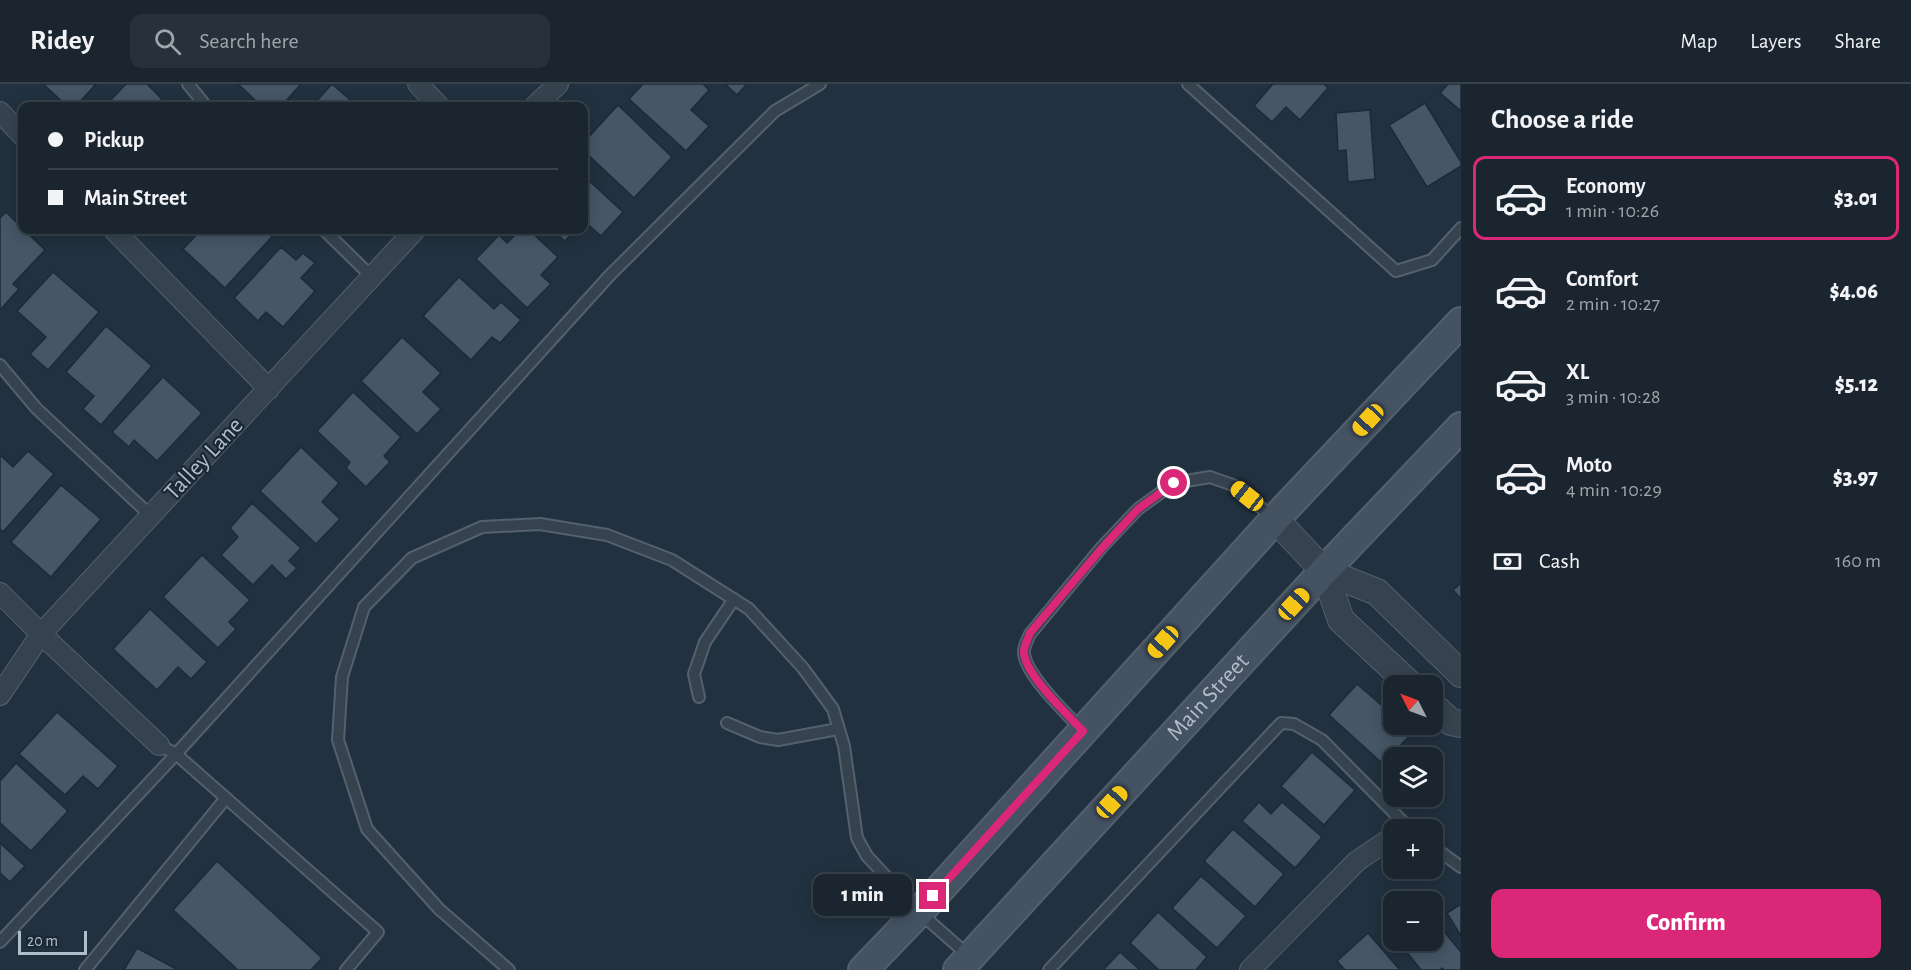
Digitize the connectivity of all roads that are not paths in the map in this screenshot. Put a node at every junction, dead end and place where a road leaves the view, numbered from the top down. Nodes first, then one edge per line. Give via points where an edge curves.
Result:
1 (188, 84) edge
2 (418, 84) edge
3 (558, 84) edge
4 (820, 84) edge
5 (1188, 84) edge
6 (203, 102) edge
7 (435, 102) edge
8 (538, 102) edge
9 (0, 112) edge
10 (18, 131) edge
11 (1461, 228) edge
12 (118, 234) edge
13 (328, 234) edge
14 (411, 234) edge
15 (372, 277) junction
16 (1461, 322) edge
17 (0, 365) edge
18 (269, 389) junction
19 (1461, 427) edge
20 (151, 516) junction
21 (1275, 519) junction
22 (1324, 572) junction
23 (0, 593) edge
24 (734, 599) junction
25 (41, 634) junction
26 (1461, 674) edge
27 (1400, 675) edge
28 (0, 694) edge
29 (699, 697) dead end
30 (1443, 715) edge
31 (728, 723) dead end
32 (1461, 724) edge
33 (838, 729) junction
34 (1083, 731) junction
35 (167, 750) junction
36 (226, 798) junction
37 (1393, 819) edge
38 (1383, 844) edge
39 (1443, 854) edge
40 (1461, 867) edge
41 (919, 912) junction
42 (0, 942) edge
43 (964, 964) edge
44 (85, 970) edge
45 (346, 970) edge
46 (509, 970) edge
47 (863, 970) edge
48 (1049, 970) edge
49 (1250, 970) edge

1 - 6 lane
2 - 7 street
3 - 8 street
4 - 35 lane via 775,111 610,275
5 - 11 lane via 1396,271 1432,260
9 - 10 street
12 - 18 street
13 - 15 lane
14 - 15 street, Talley Lane
15 - 18 street, Talley Lane
16 - 21 main road
17 - 20 lane via 36,408
18 - 20 street, Talley Lane
19 - 22 main road, Main Street
20 - 25 street, Talley Lane
21 - 22 street
21 - 34 main road
21 - 34 lane via 1233,485 1210,477 1174,483 1138,509 1102,548 1030,633 1024,650 1026,663 1045,691
22 - 26 street via 1377,592
22 - 27 street via 1341,620
22 - 43 main road, Main Street
23 - 25 street
24 - 29 lane via 705,642 694,675
24 - 33 lane via 749,609 804,668 833,709
24 - 46 lane via 672,560 607,535 540,524 482,527 412,558 364,607 342,677 338,740 368,829 440,909
25 - 28 street, Talley Lane
25 - 35 street
30 - 32 street
31 - 33 lane via 778,740
33 - 41 lane via 844,746 856,838 867,856
34 - 41 main road
35 - 36 lane
35 - 42 lane
36 - 44 lane
36 - 45 lane via 378,932
37 - 48 lane via 1322,740 1294,724 1281,723
38 - 49 street via 1357,861
39 - 40 lane
41 - 43 lane
41 - 47 main road

